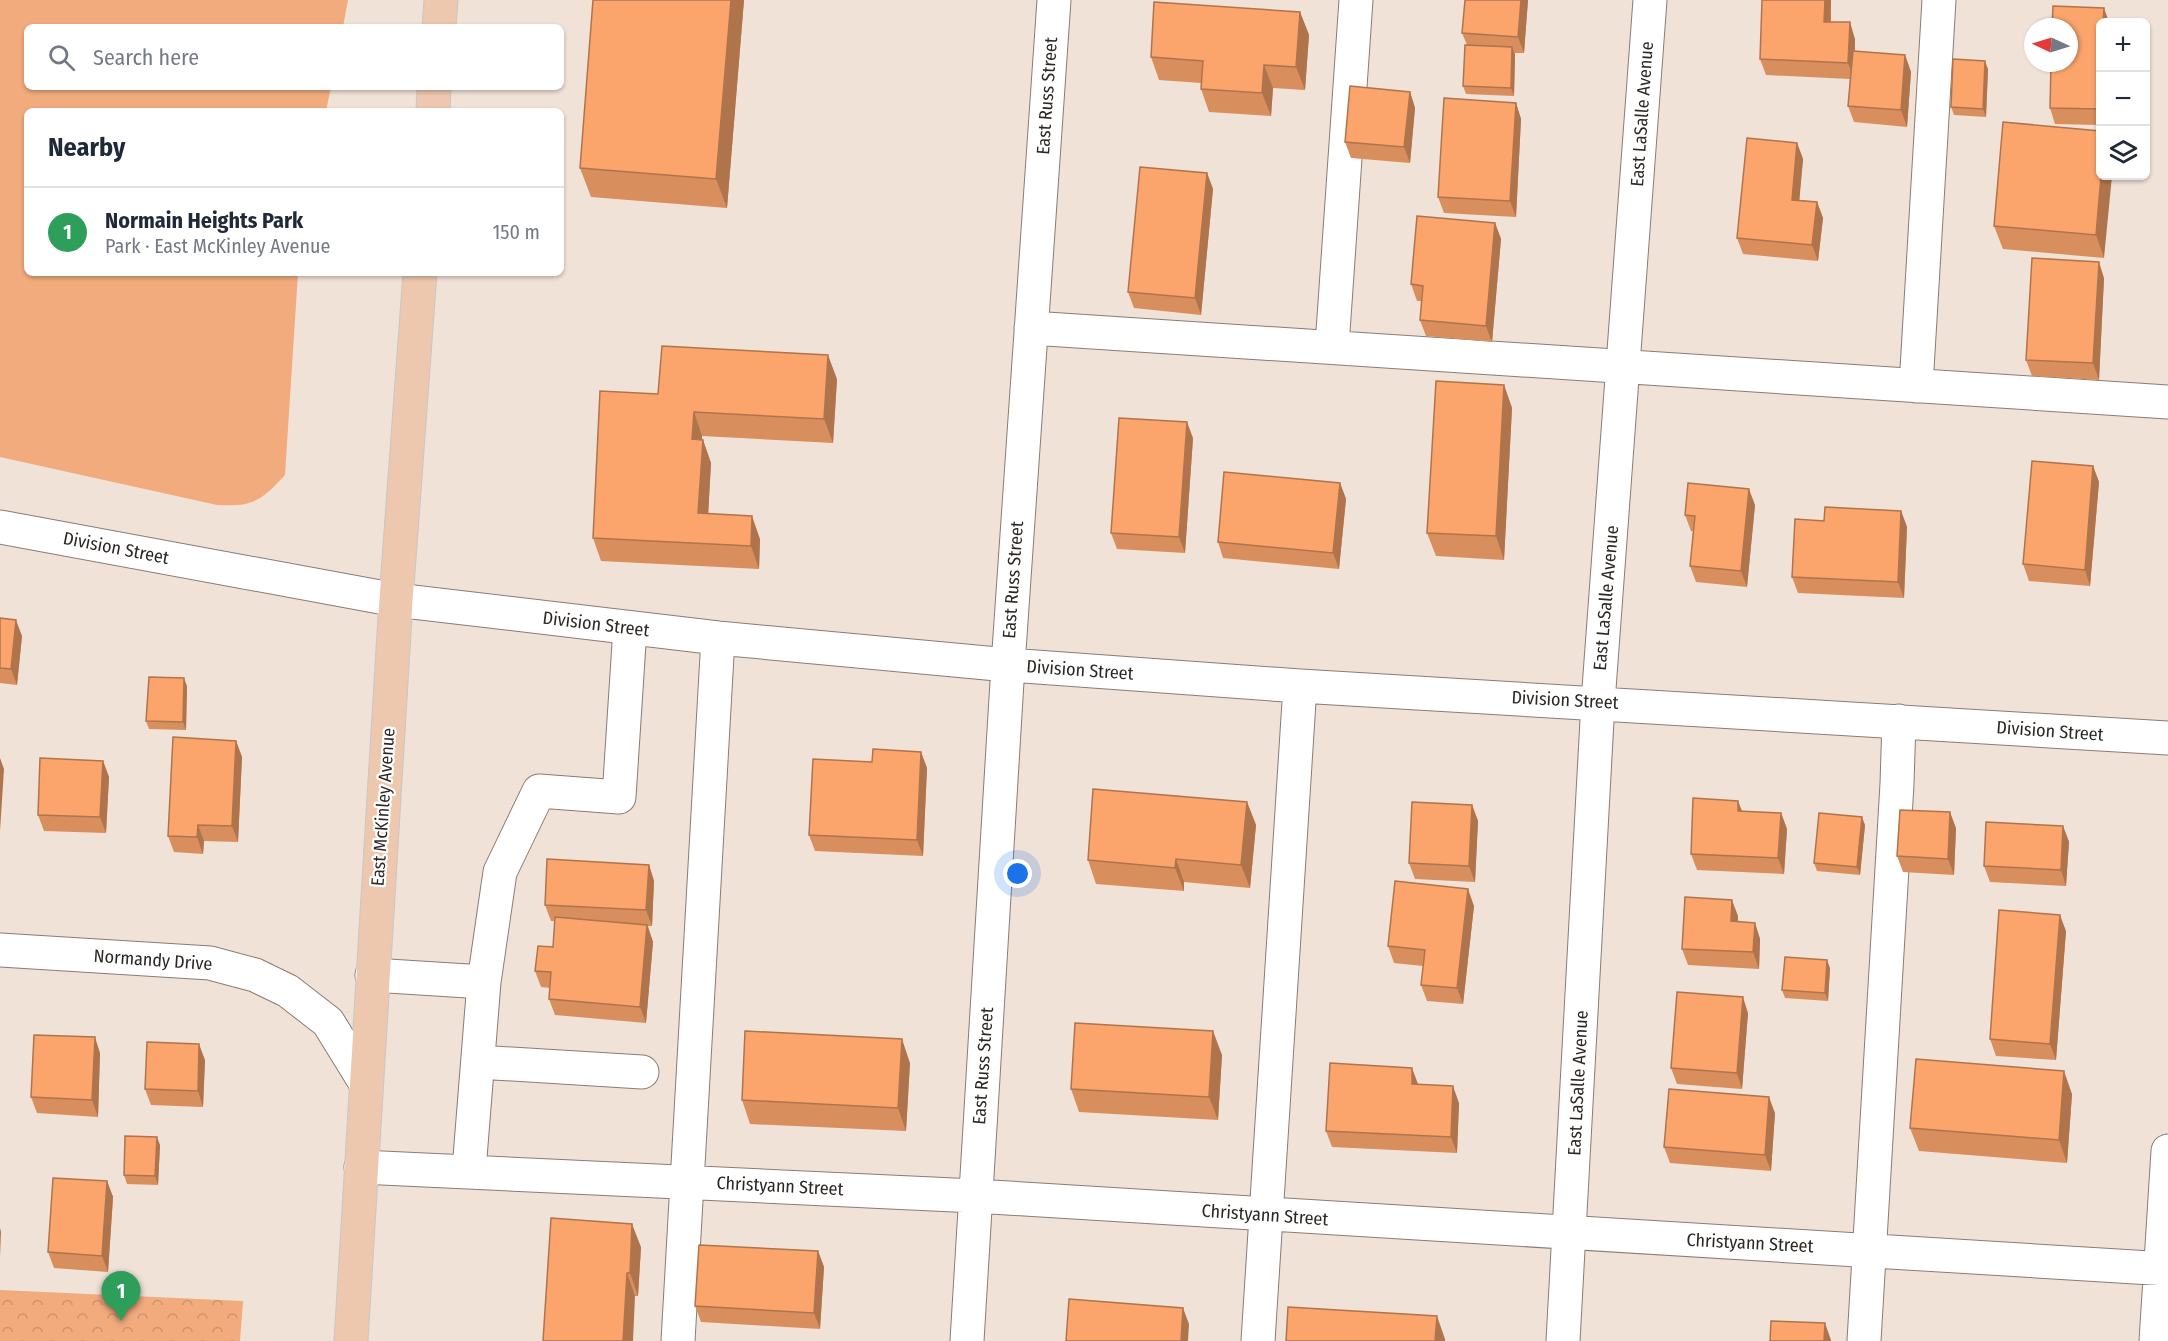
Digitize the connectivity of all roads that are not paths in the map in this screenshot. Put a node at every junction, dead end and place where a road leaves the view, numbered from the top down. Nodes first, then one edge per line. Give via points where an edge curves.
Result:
1 (441, 0) edge
2 (1054, 0) edge
3 (1356, 0) edge
4 (1650, 0) edge
5 (1939, 0) edge
6 (439, 24) edge
7 (435, 90) edge
8 (433, 108) edge
9 (420, 276) edge
10 (1030, 328) junction
11 (1332, 346) junction
12 (1624, 367) junction
13 (1916, 386) junction
14 (2168, 402) edge
15 (0, 527) edge
16 (396, 600) junction
17 (630, 628) junction
18 (718, 638) junction
19 (1008, 665) junction
20 (1300, 686) junction
21 (1598, 702) junction
22 (1899, 722) junction
23 (2168, 738) edge
24 (0, 950) edge
25 (372, 975) junction
26 (484, 982) junction
27 (478, 1062) junction
28 (642, 1072) dead end
29 (365, 1082) junction
30 (2168, 1151) edge
31 (361, 1167) junction
32 (469, 1170) junction
33 (686, 1181) junction
34 (975, 1196) junction
35 (1266, 1215) junction
36 (1570, 1233) junction
37 (1867, 1250) junction
38 (2164, 1268) edge
39 (351, 1341) edge
40 (678, 1341) edge
41 (967, 1341) edge
42 (1258, 1341) edge
43 (1563, 1341) edge
44 (1864, 1341) edge
45 (2156, 1341) edge

1 - 6 main road
2 - 10 street, East Russ Street
3 - 11 street
4 - 12 street, East LaSalle Avenue
5 - 13 street
7 - 8 main road
9 - 16 main road, East McKinley Avenue
10 - 11 street
10 - 19 street, East Russ Street
11 - 12 street
12 - 13 street
12 - 21 street, East LaSalle Avenue
13 - 14 street
15 - 16 street, Division Street
16 - 17 street, Division Street
16 - 25 main road, East McKinley Avenue
17 - 18 street, Division Street
17 - 26 street via 619,796 539,791 500,872
18 - 19 street, Division Street
18 - 33 street
19 - 20 street, Division Street
19 - 34 street, East Russ Street
20 - 21 street, Division Street
20 - 35 street
21 - 22 street, Division Street
21 - 36 street, East LaSalle Avenue
22 - 23 street, Division Street
22 - 37 street
24 - 29 street, Normandy Drive via 210,963 255,975 288,990 328,1022
25 - 26 street
25 - 29 main road, East McKinley Avenue
26 - 27 street
27 - 28 street
27 - 32 street
29 - 31 main road, East McKinley Avenue
30 - 38 street
31 - 32 street, Christyann Street
31 - 39 main road, East McKinley Avenue
32 - 33 street, Christyann Street
33 - 34 street, Christyann Street
33 - 40 street
34 - 35 street, Christyann Street
34 - 41 street, East Russ Street
35 - 36 street, Christyann Street
35 - 42 street
36 - 37 street, Christyann Street
36 - 43 street, East LaSalle Avenue
37 - 38 street, Christyann Street
37 - 44 street
38 - 45 street

